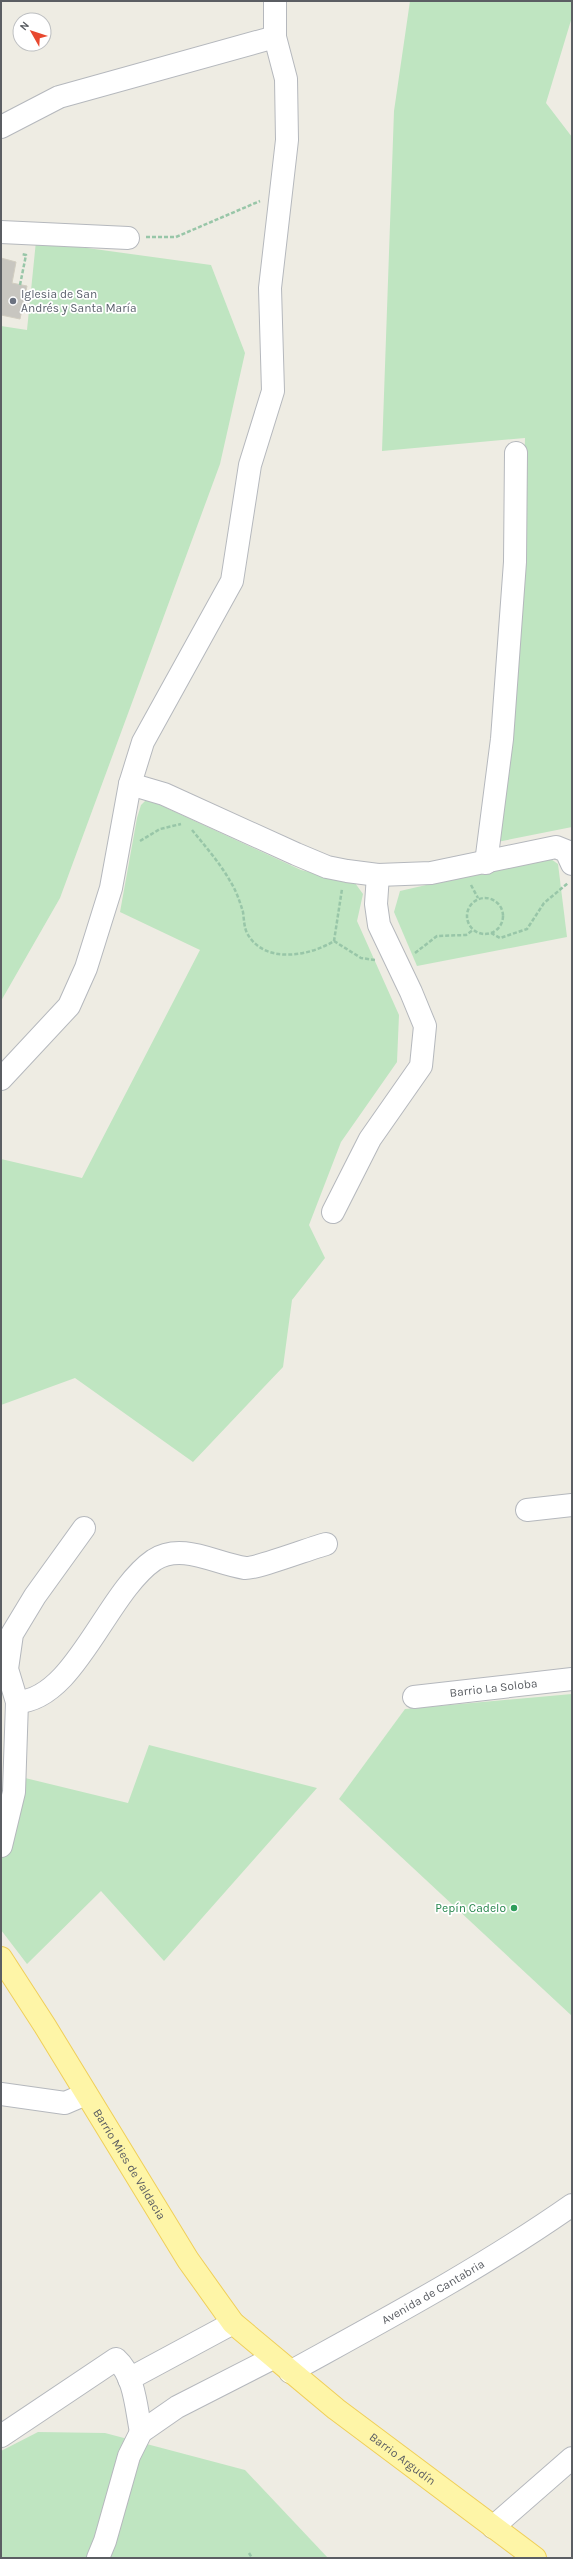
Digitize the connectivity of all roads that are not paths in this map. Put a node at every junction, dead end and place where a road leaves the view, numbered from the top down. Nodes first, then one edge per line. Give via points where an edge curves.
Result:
1 (275, 1) edge
2 (275, 37) junction
3 (1, 127) edge
4 (1, 232) edge
5 (128, 238) road end
6 (516, 453) dead end
7 (130, 784) junction
8 (486, 863) junction
9 (572, 864) edge
10 (378, 875) junction
11 (1, 1079) edge
12 (333, 1212) dead end
13 (572, 1505) edge
14 (527, 1510) dead end
15 (84, 1528) dead end
16 (326, 1544) dead end
17 (572, 1679) edge
18 (414, 1697) dead end
19 (17, 1702) junction
20 (1, 1846) edge
21 (1, 1958) edge
22 (1, 2094) edge
23 (86, 2094) junction
24 (572, 2206) edge
25 (233, 2323) junction
26 (273, 2358) junction
27 (290, 2372) junction
28 (130, 2378) junction
29 (141, 2432) junction
30 (1, 2436) edge
31 (572, 2458) edge
32 (493, 2526) junction
33 (98, 2558) edge
34 (535, 2558) edge

1 - 2 street
2 - 3 street via 59,97
2 - 7 street via 286,87 287,140 270,288 273,391 250,465 232,581 143,742
4 - 5 street
6 - 8 street via 516,562 502,739
7 - 10 street via 164,794 327,867
7 - 11 street via 107,903 86,968 69,1006
8 - 9 street via 558,847 566,851
8 - 10 street via 431,873
10 - 12 street via 376,904 379,926 411,992 424,1026 421,1066 370,1139
13 - 14 street
15 - 19 street via 34,1596 12,1634 7,1669
16 - 19 street via 246,1568 195,1554 169,1554 154,1560 124,1591 69,1672 51,1690 30,1701
17 - 18 street, Barrio La Soloba
19 - 20 street via 14,1792
21 - 23 main road, Barrio Mies de Valdacia
22 - 23 street via 65,2103
23 - 25 main road, Barrio Mies de Valdacia via 188,2260
24 - 27 street, Avenida de Cantabria via 521,2241 444,2287
25 - 26 main road, Barrio Mies de Valdacia
25 - 28 street
26 - 27 main road, Barrio Argudín
26 - 29 street via 177,2407
27 - 32 main road, Barrio Argudín
28 - 29 street
28 - 30 street via 126,2367 116,2359
29 - 33 street via 129,2456
31 - 32 street
32 - 34 main road, Barrio Argudín

